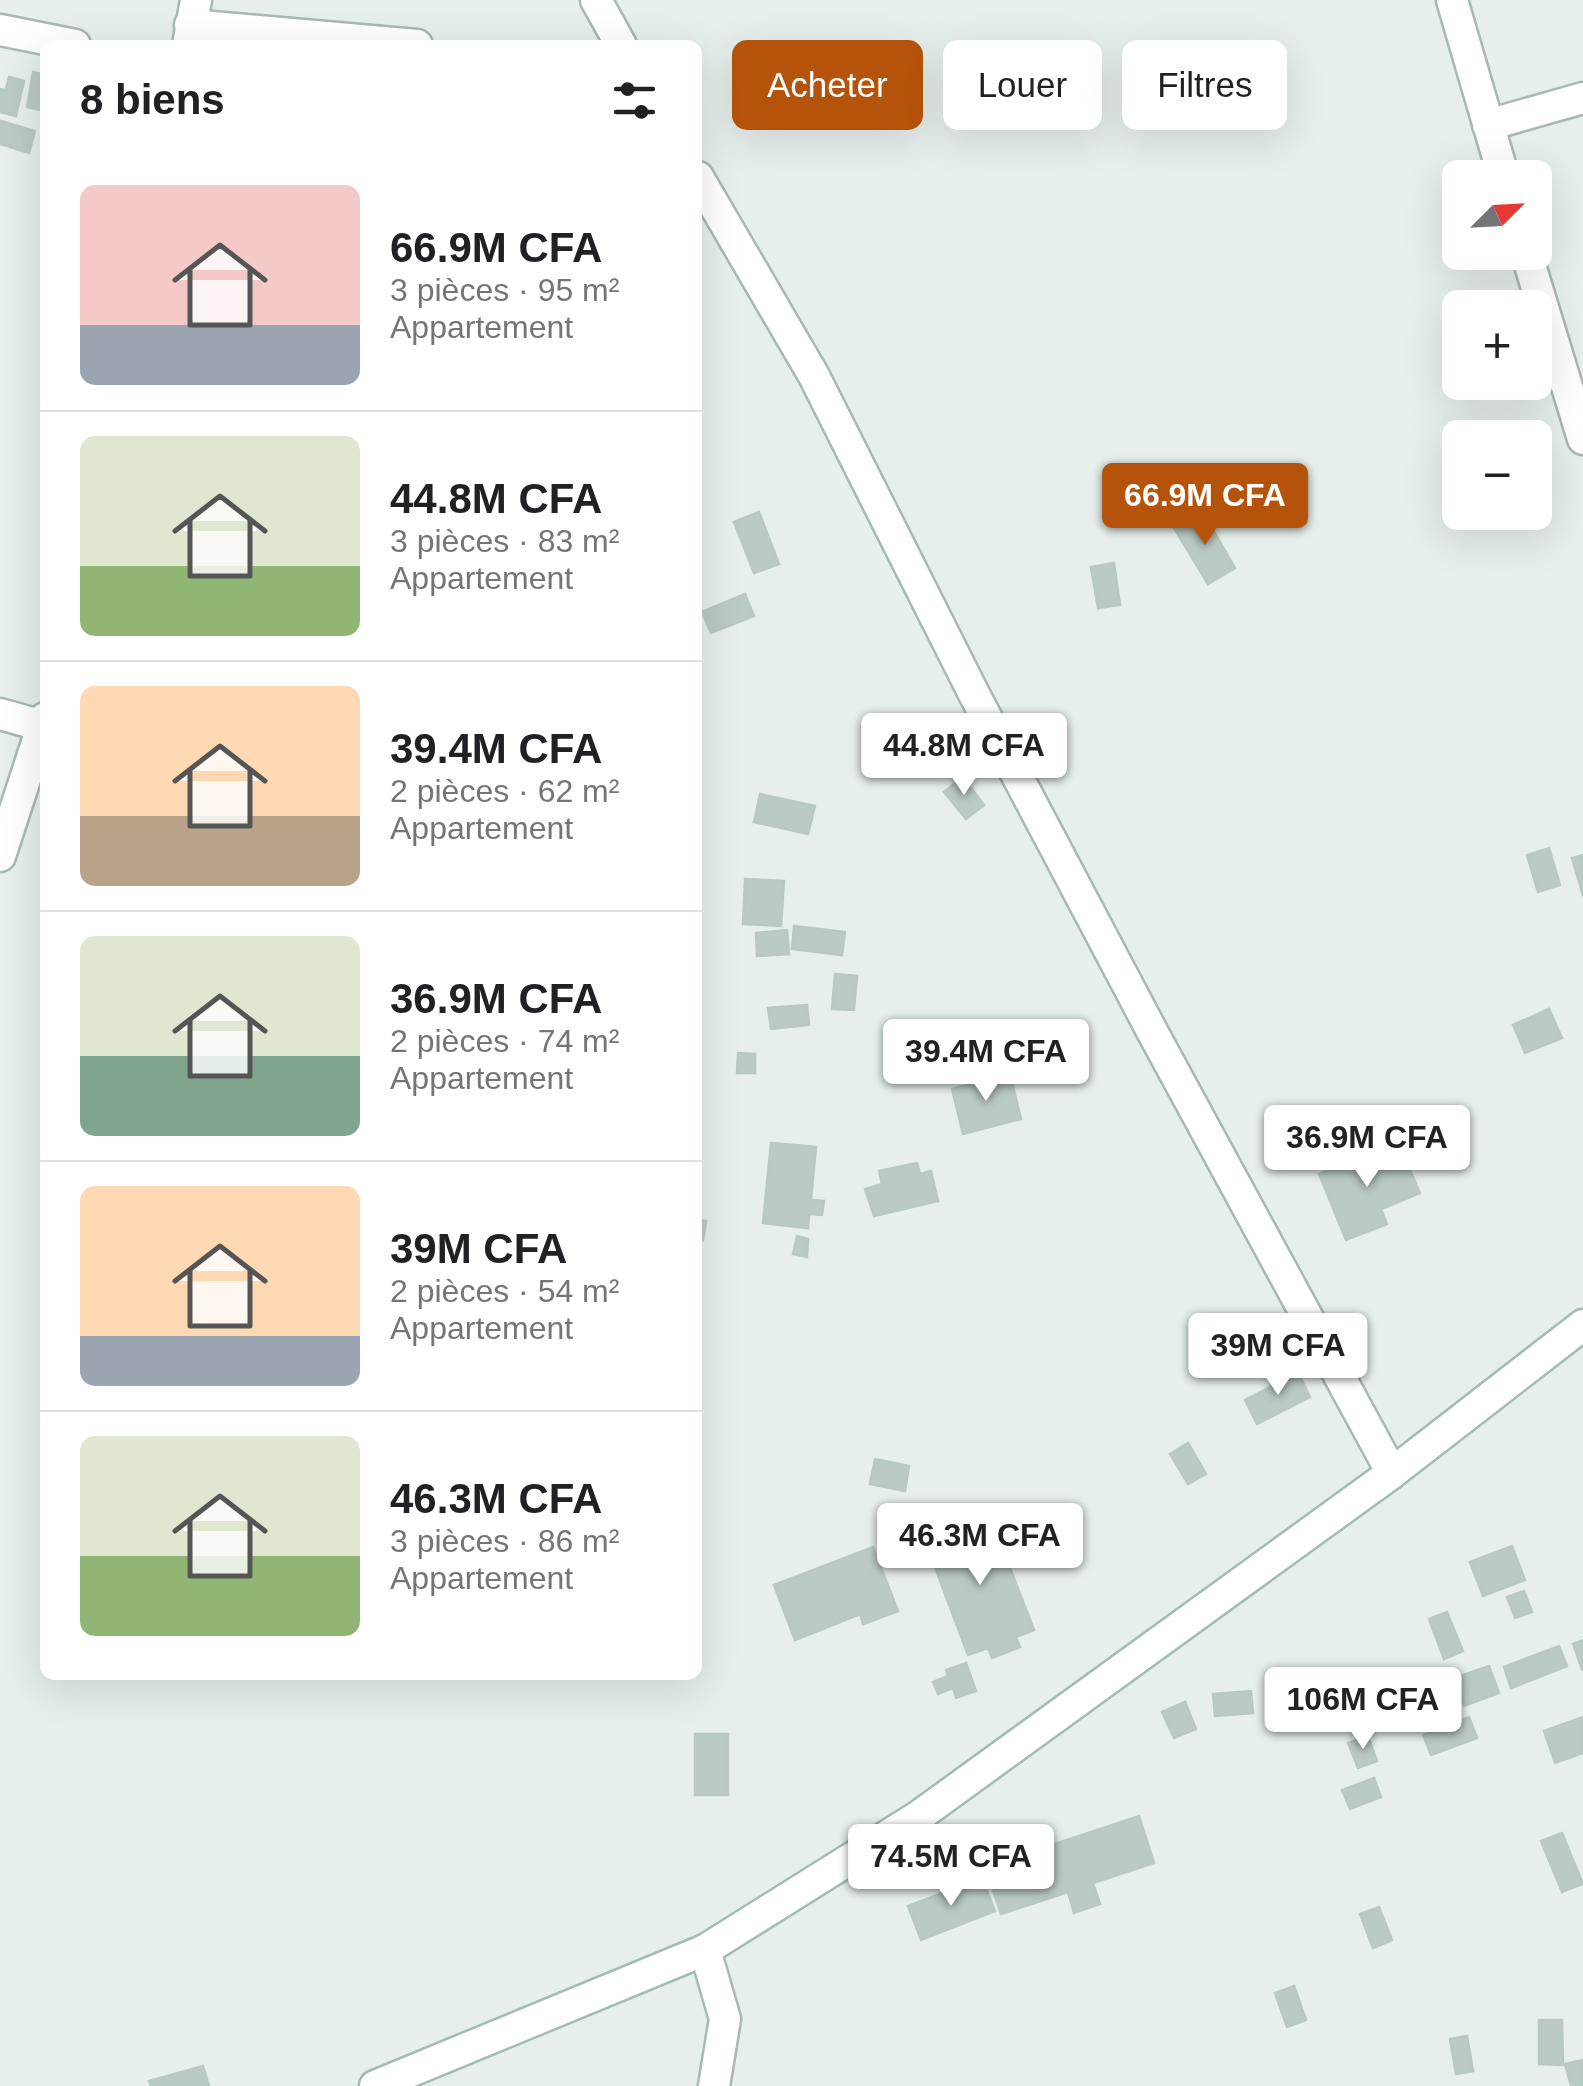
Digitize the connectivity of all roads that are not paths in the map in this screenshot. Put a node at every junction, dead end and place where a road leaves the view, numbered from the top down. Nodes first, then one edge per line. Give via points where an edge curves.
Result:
1 (596, 0) edge
2 (1452, 0) edge
3 (192, 24) edge
4 (0, 30) edge
5 (49, 40) edge
6 (363, 40) edge
7 (618, 40) edge
8 (1583, 98) edge
9 (1488, 125) junction
10 (1499, 160) edge
11 (702, 184) edge
12 (1531, 270) edge
13 (1583, 440) edge
14 (0, 714) edge
15 (40, 721) edge
16 (40, 734) edge
17 (0, 856) edge
18 (1583, 1325) edge
19 (1392, 1473) junction
20 (705, 1950) junction
21 (375, 2086) edge
22 (714, 2086) edge

1 - 7 street
2 - 9 street
3 - 6 street
4 - 5 street
8 - 9 street
9 - 10 street
11 - 19 street via 814,376 1009,762
12 - 13 street
14 - 15 street
16 - 17 street
18 - 19 street
19 - 20 street via 918,1816
20 - 21 street
20 - 22 street via 725,2019

